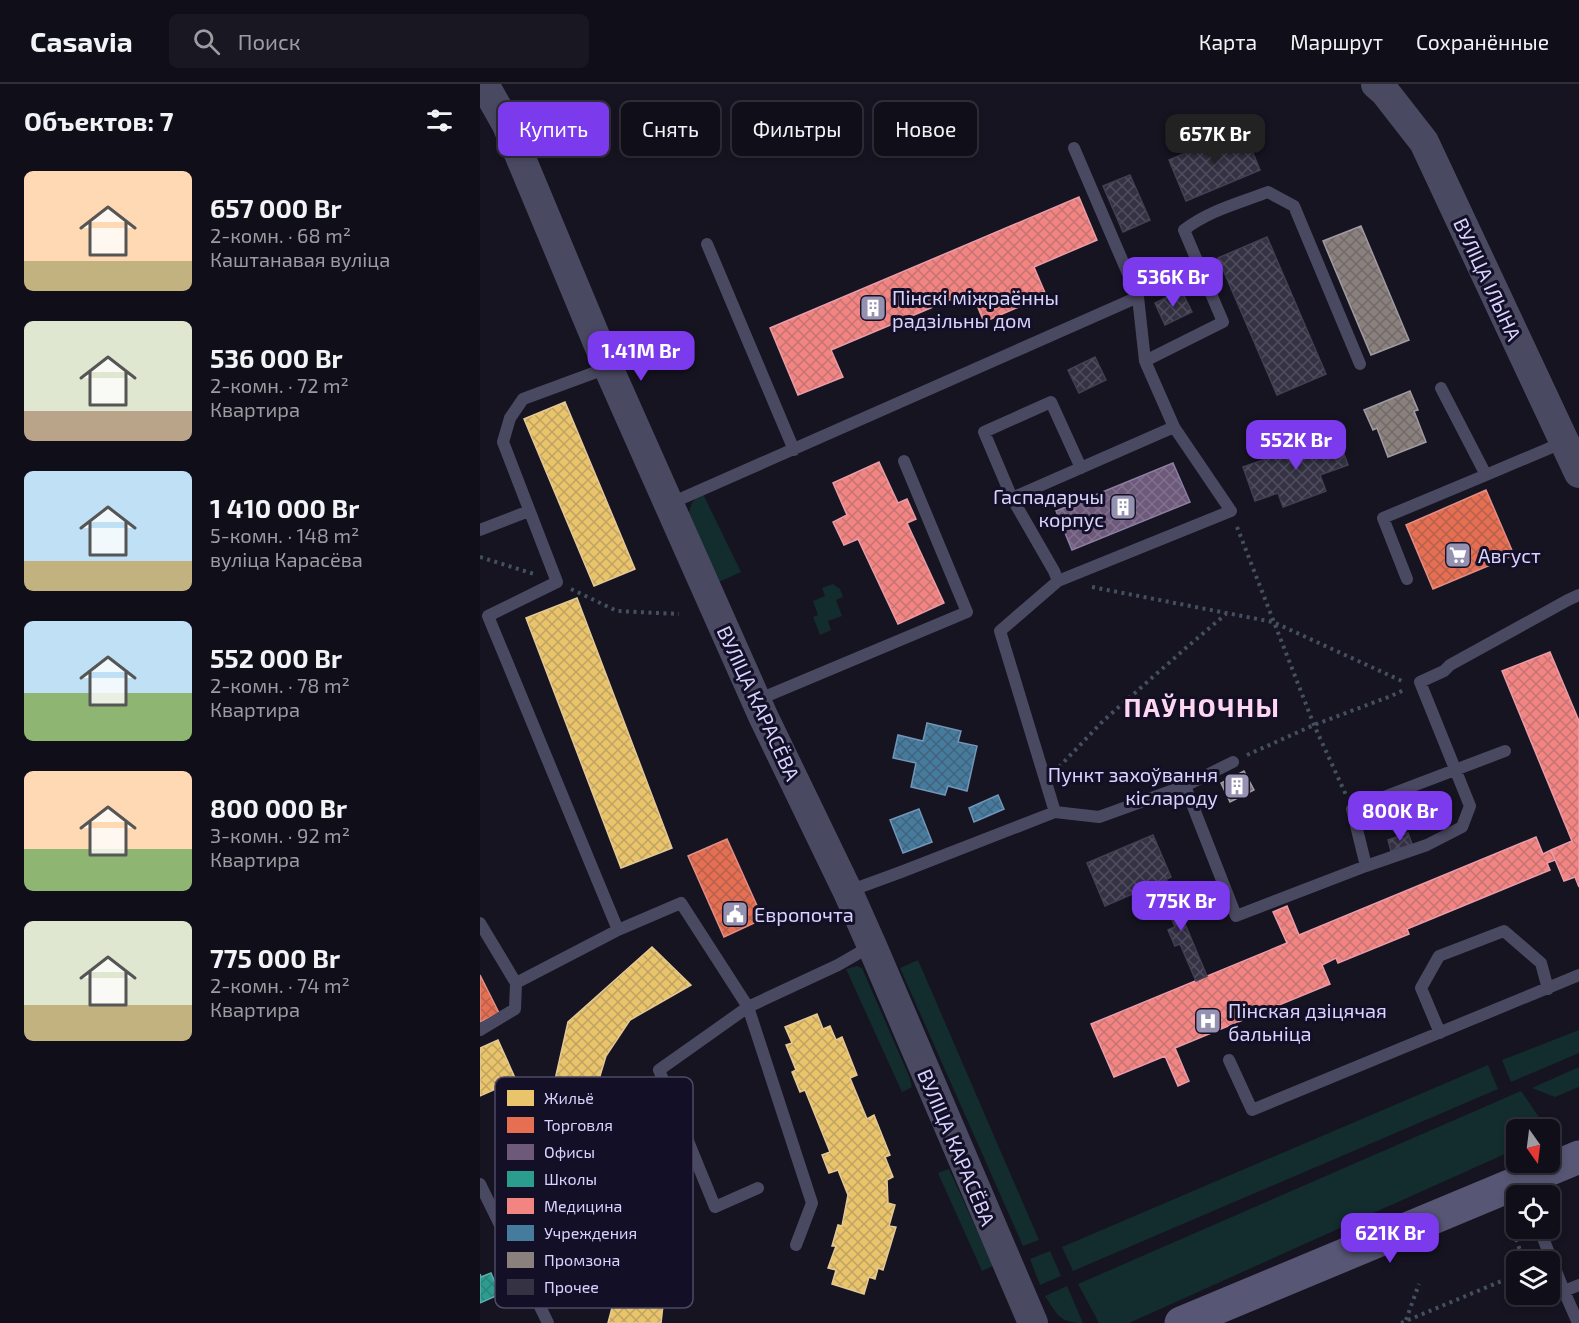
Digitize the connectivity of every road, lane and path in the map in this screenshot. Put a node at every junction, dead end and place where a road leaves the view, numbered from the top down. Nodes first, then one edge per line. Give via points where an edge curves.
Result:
1 (484, 84) edge
2 (1385, 87) edge
3 (1074, 148) dead end
4 (707, 244) dead end
5 (1138, 297) junction
6 (1145, 362) junction
7 (1359, 364) dead end
8 (608, 368) junction
9 (1442, 388) dead end
10 (1173, 427) junction
11 (1563, 442) junction
12 (794, 450) junction
13 (904, 461) dead end
14 (1081, 468) junction
15 (1579, 473) edge
16 (1486, 475) junction
17 (1012, 498) junction
18 (669, 504) junction
19 (529, 511) junction
20 (1231, 511) junction
21 (480, 530) edge
22 (480, 557) edge
23 (1407, 579) dead end
24 (1058, 581) junction
25 (557, 582) junction
26 (1579, 596) edge
27 (679, 614) dead end
28 (1227, 614) junction
29 (1273, 622) junction
30 (1420, 682) junction
31 (756, 700) junction
32 (1314, 725) junction
33 (1505, 751) dead end
34 (1233, 762) joint
35 (1456, 770) junction
36 (1045, 782) junction
37 (1185, 786) junction
38 (1352, 809) junction
39 (1055, 812) junction
40 (1366, 866) junction
41 (848, 892) junction
42 (480, 923) edge
43 (618, 930) junction
44 (872, 946) junction
45 (1579, 975) edge
46 (516, 984) junction
47 (1548, 989) junction
48 (748, 1007) junction
49 (480, 1030) edge
50 (1440, 1033) junction
51 (1229, 1060) dead end
52 (662, 1077) edge
53 (693, 1153) edge
54 (1579, 1157) edge
55 (480, 1184) edge
56 (1530, 1185) edge
57 (758, 1188) dead end
58 (1506, 1196) edge
59 (495, 1215) edge
60 (1516, 1239) dead end
61 (1543, 1239) edge
62 (796, 1245) dead end
63 (1520, 1251) edge
64 (1506, 1279) edge
65 (1419, 1284) dead end
66 (1579, 1285) edge
67 (1564, 1291) junction
68 (541, 1308) edge
69 (1406, 1322) edge
70 (548, 1323) edge
71 (1033, 1323) edge
72 (1181, 1323) edge
73 (1401, 1323) edge
74 (1578, 1323) edge

1 - 8 street, ВУЛІЦА КАРАСЁВА via 507,125
2 - 11 street, ВУЛІЦА ІЛЬІНА via 1424,142
3 - 5 lane
4 - 12 lane
5 - 6 lane
5 - 12 lane
6 - 7 lane via 1223,322 1184,230 1209,214 1268,192 1294,206
6 - 10 lane
8 - 18 street, ВУЛІЦА КАРАСЁВА
8 - 19 lane via 523,399 510,417 503,442
9 - 16 lane
10 - 14 lane
10 - 20 lane
11 - 15 street, ВУЛІЦА ІЛЬІНА
11 - 16 lane
12 - 18 lane
13 - 31 lane via 967,612
14 - 17 lane
14 - 17 lane via 1051,402 984,432
16 - 23 lane via 1383,518
17 - 24 lane
18 - 31 street, ВУЛІЦА КАРАСЁВА
19 - 21 lane
19 - 25 lane
20 - 24 lane
20 - 29 path
22 - 25 path
24 - 28 path
24 - 36 lane via 1000,631
25 - 27 path via 617,611
25 - 43 lane via 488,616
26 - 30 lane
28 - 29 path
28 - 36 path via 1104,720
29 - 30 path via 1405,682
29 - 32 path
30 - 32 path
30 - 35 lane
31 - 41 street, ВУЛІЦА КАРАСЁВА
32 - 34 path
32 - 38 path
33 - 35 lane
34 - 37 lane
35 - 38 lane
35 - 40 lane via 1470,806 1462,827 1427,845
36 - 39 lane
37 - 39 lane via 1099,817
37 - 40 lane via 1236,916
38 - 40 lane
39 - 41 lane
41 - 44 street, ВУЛІЦА КАРАСЁВА
42 - 46 lane
43 - 46 lane
43 - 48 lane via 681,903
44 - 48 lane
44 - 71 street, ВУЛІЦА КАРАСЁВА
45 - 47 lane
46 - 49 lane via 515,1008
47 - 50 lane
47 - 50 lane via 1540,963 1504,931 1438,956 1421,988
48 - 52 lane via 659,1070
48 - 62 lane via 812,1203
50 - 51 lane via 1252,1110
53 - 57 lane via 715,1207
54 - 56 main road
55 - 59 lane
58 - 72 main road via 1228,1309
60 - 63 path
61 - 67 lane
64 - 69 path
65 - 69 path
66 - 67 lane
67 - 74 lane
68 - 70 lane
69 - 73 path

